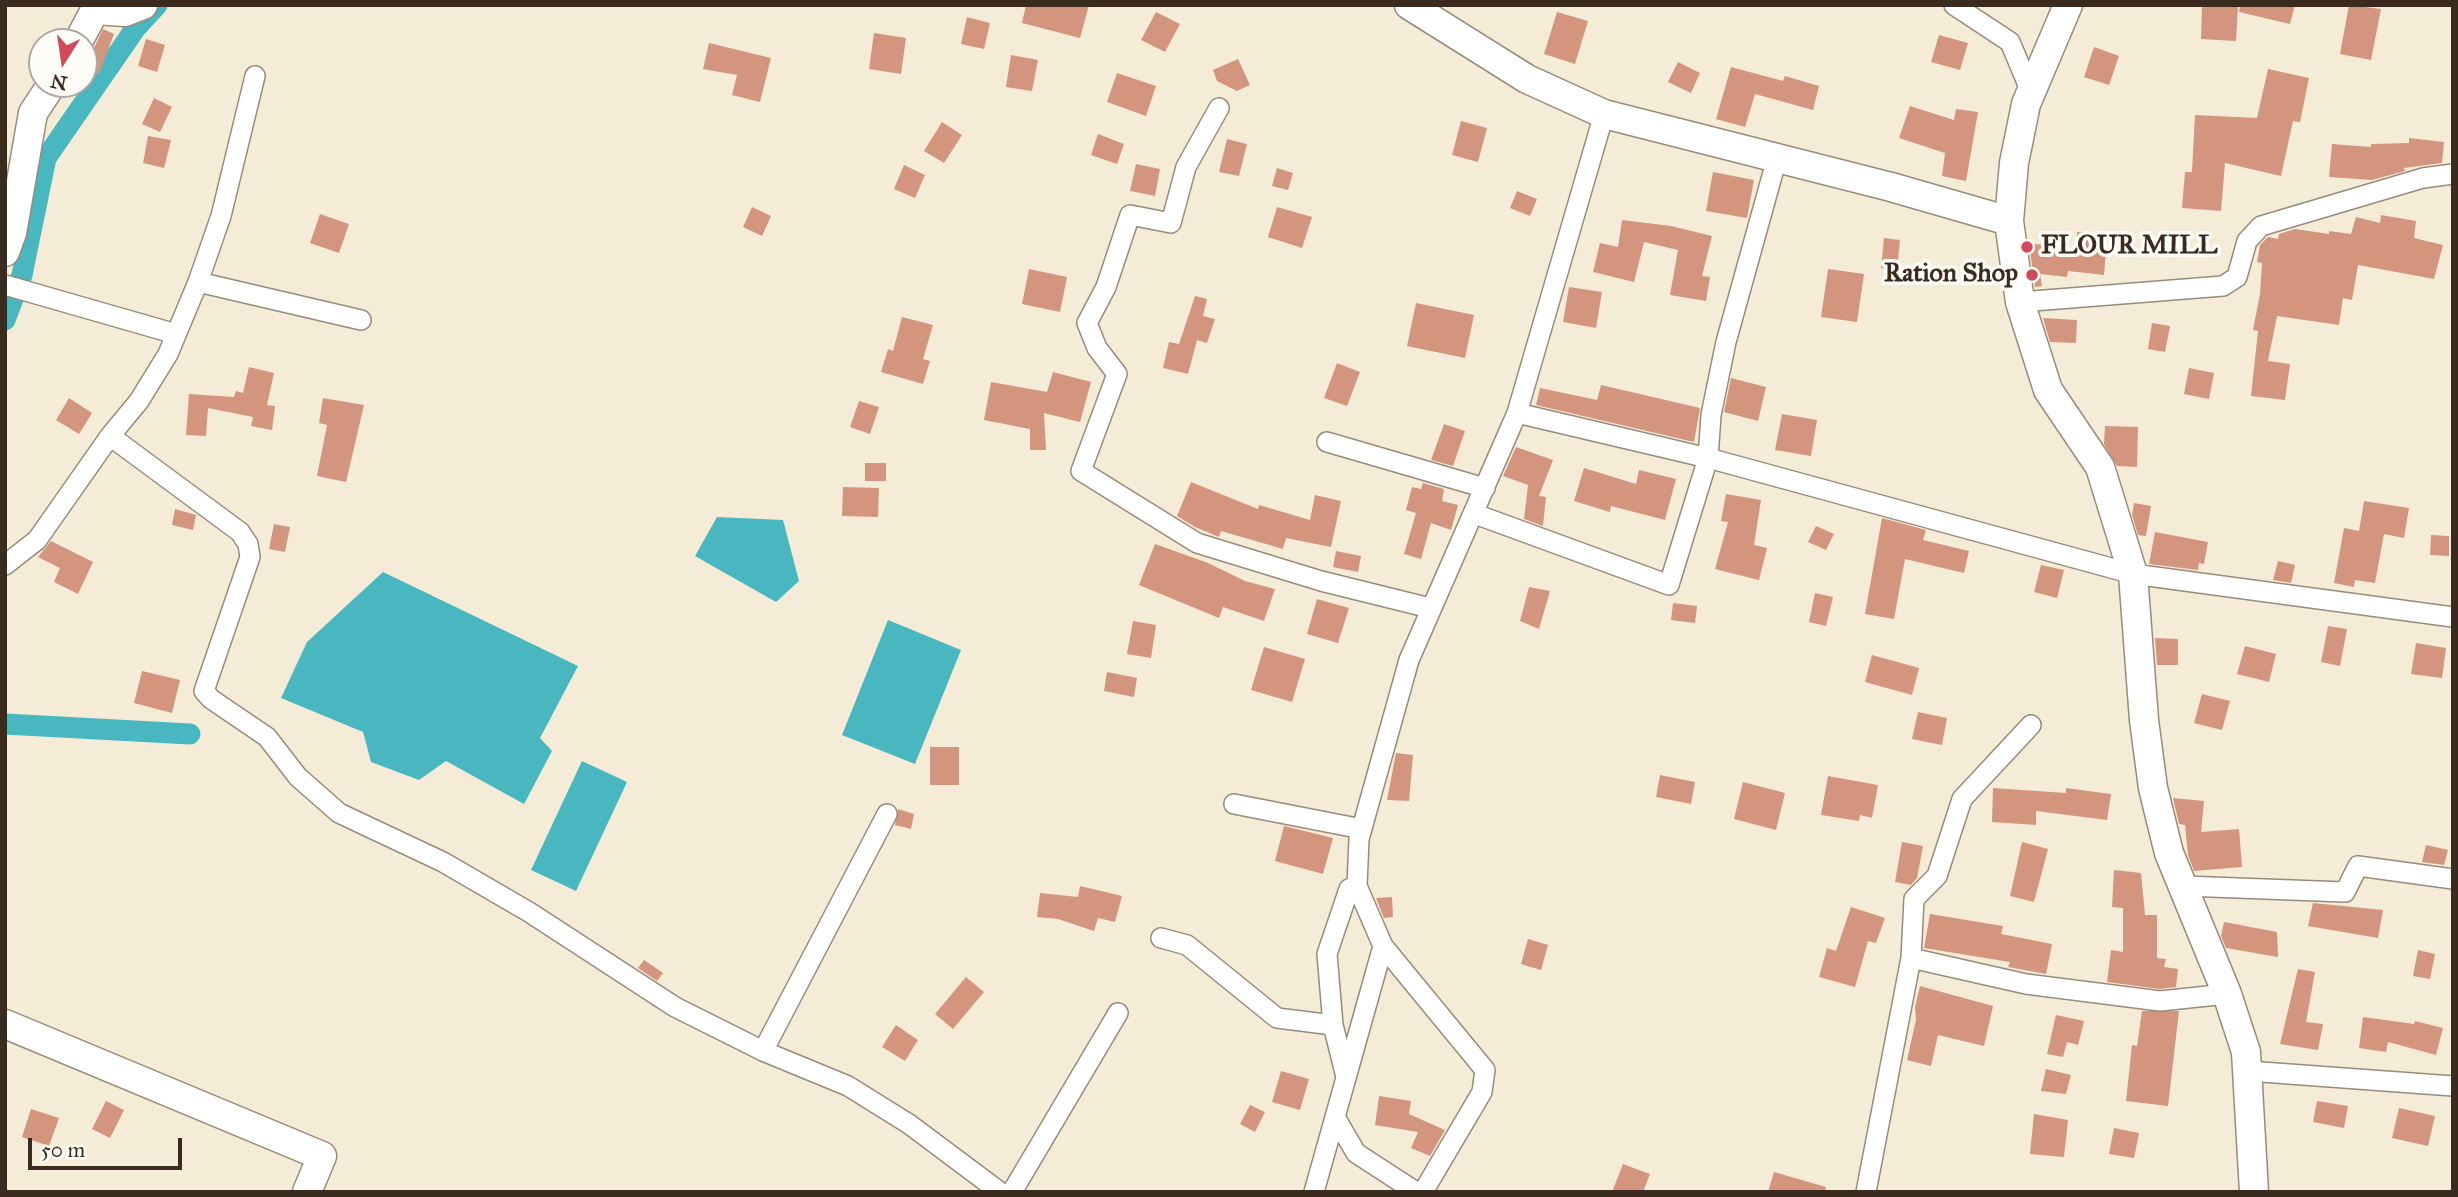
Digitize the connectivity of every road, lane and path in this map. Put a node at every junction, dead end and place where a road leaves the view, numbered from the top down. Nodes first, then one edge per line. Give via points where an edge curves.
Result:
1 (143, 5) edge
2 (1409, 5) edge
3 (1954, 5) edge
4 (2068, 5) edge
5 (85, 28) edge
6 (255, 76) dead end
7 (2031, 92) junction
8 (43, 98) edge
9 (1219, 108) dead end
10 (1604, 114) junction
11 (1777, 158) junction
12 (2453, 174) edge
13 (2009, 221) junction
14 (5, 252) edge
15 (198, 282) junction
16 (5, 285) edge
17 (2020, 302) junction
18 (361, 320) dead end
19 (176, 334) junction
20 (1517, 413) junction
21 (110, 436) junction
22 (1327, 442) dead end
23 (1708, 458) junction
24 (1485, 488) junction
25 (1475, 514) junction
26 (5, 565) edge
27 (2133, 574) junction
28 (1430, 608) junction
29 (2453, 617) edge
30 (2031, 725) dead end
31 (1234, 804) dead end
32 (887, 814) dead end
33 (1362, 829) junction
34 (2453, 879) edge
35 (1357, 886) junction
36 (2184, 886) junction
37 (1161, 938) dead end
38 (1383, 946) junction
39 (1911, 958) junction
40 (2227, 994) junction
41 (1118, 1013) dead end
42 (5, 1024) edge
43 (1333, 1025) junction
44 (763, 1051) junction
45 (2248, 1071) junction
46 (1346, 1078) junction
47 (2453, 1086) edge
48 (1335, 1117) junction
49 (307, 1192) edge
50 (1000, 1192) edge
51 (1012, 1192) edge
52 (1314, 1192) edge
53 (1416, 1192) edge
54 (1423, 1192) edge
55 (1866, 1192) edge
56 (2254, 1192) edge

1 - 5 main road via 125,12 95,10
2 - 10 main road via 1527,79
3 - 7 street via 2010,42
4 - 7 main road
6 - 15 street via 220,216
7 - 13 main road via 2014,163
8 - 14 main road via 33,113
9 - 28 street via 1185,167 1171,223 1130,215 1106,287 1087,323 1097,348 1117,374 1081,471 1197,543
10 - 11 main road
10 - 20 street
11 - 13 main road
11 - 23 street via 1726,342 1711,415
12 - 17 street via 2423,178 2262,226 2247,241 2237,277 2223,286
13 - 17 main road
15 - 18 street
15 - 19 street
16 - 19 street
17 - 27 main road via 2048,390 2100,467
19 - 21 street via 139,401
20 - 23 street
20 - 24 street
21 - 26 street via 37,540
21 - 44 street via 240,531 248,544 250,557 207,676 204,691 211,699 267,737 298,778 339,813 443,862 675,1007
22 - 24 street
23 - 25 street via 1669,585
23 - 27 street
24 - 25 street
25 - 28 street
27 - 29 street
27 - 36 main road via 2153,788 2169,853
28 - 33 street via 1409,660
30 - 39 street via 1962,799 1937,876 1914,899
31 - 33 street
32 - 44 street
33 - 35 street
34 - 36 street via 2358,866 2345,892
35 - 38 street
35 - 43 street via 1349,889 1326,954
36 - 40 main road
37 - 43 street via 1187,945 1277,1017
38 - 46 street
38 - 54 street via 1485,1070 1482,1092
39 - 40 street via 2026,984 2160,1001
39 - 55 street
40 - 45 main road
41 - 51 street
42 - 49 main road via 322,1156
43 - 46 street
44 - 50 street via 848,1086 909,1124
45 - 47 street
45 - 56 main road
46 - 48 street
48 - 52 street
48 - 53 street via 1356,1153

